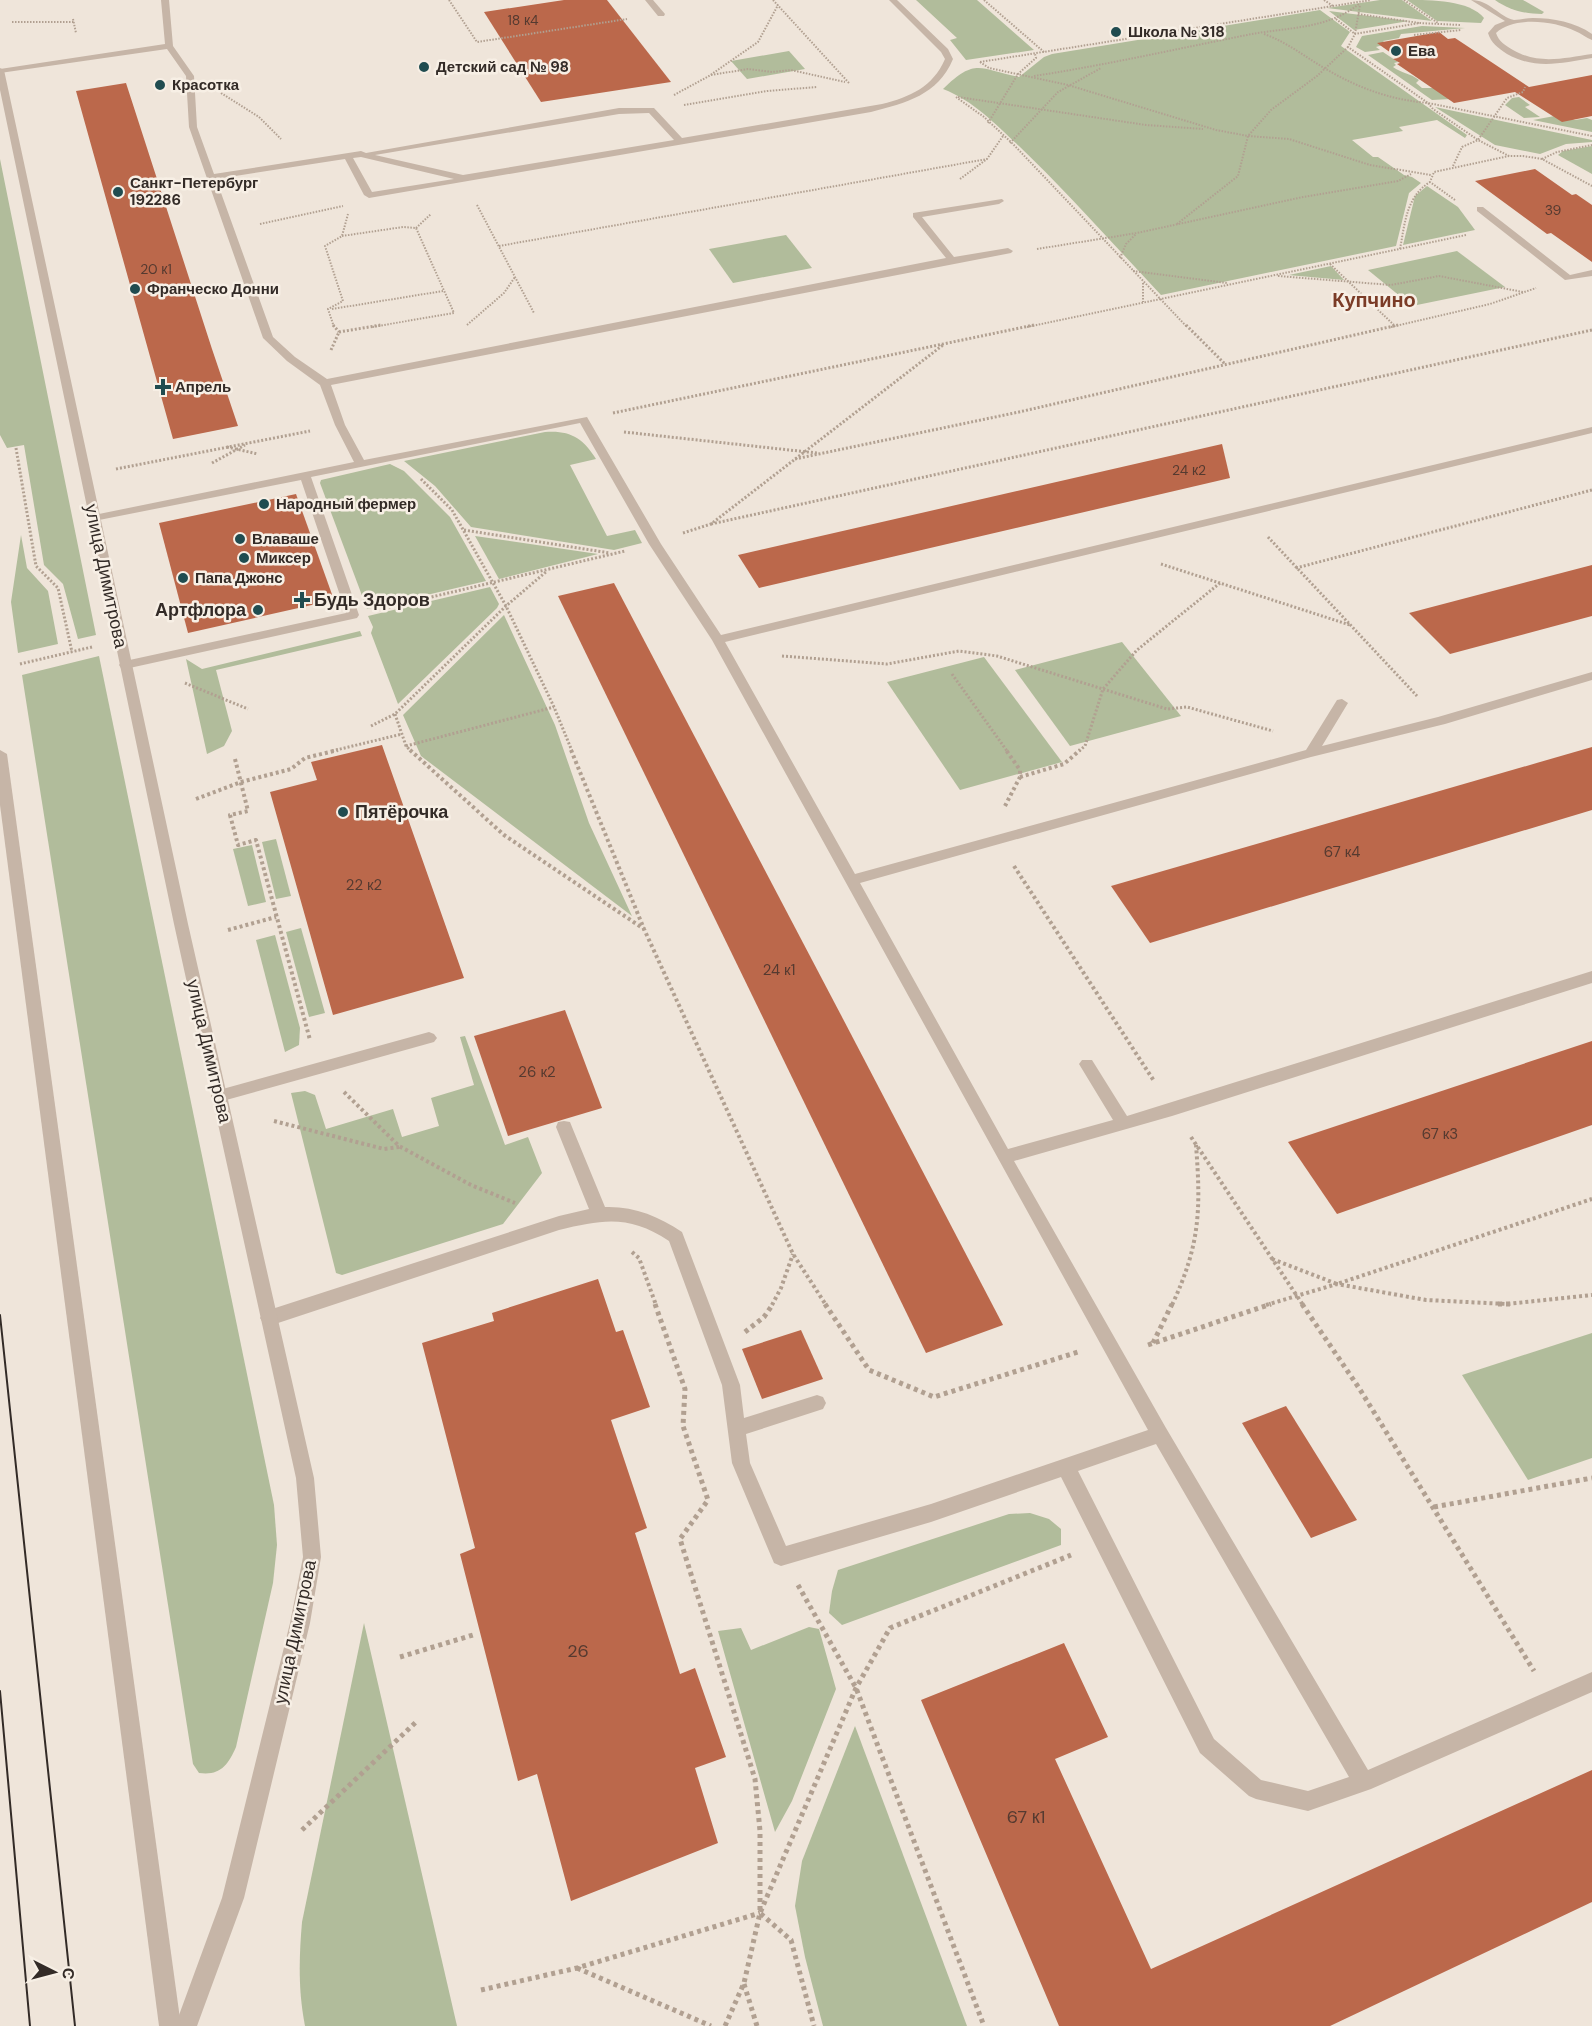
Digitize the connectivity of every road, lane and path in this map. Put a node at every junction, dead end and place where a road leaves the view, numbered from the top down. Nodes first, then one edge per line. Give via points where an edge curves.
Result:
1 (165, 0) edge
2 (449, 0) edge
3 (649, 0) edge
4 (774, 0) edge
5 (893, 0) edge
6 (984, 0) edge
7 (1324, 0) edge
8 (1371, 0) edge
9 (1404, 0) edge
10 (1475, 0) edge
11 (1359, 1) edge
12 (778, 5) junction
13 (1333, 6) junction
14 (661, 14) joint
15 (1358, 14) junction
16 (1335, 18) junction
17 (1510, 21) junction
18 (12, 22) dead end
19 (74, 22) dead end
20 (1419, 23) junction
21 (1439, 24) junction
22 (1470, 26) dead end
23 (1461, 30) dead end
24 (1259, 33) junction
25 (1355, 33) junction
26 (1414, 35) dead end
27 (1592, 38) edge
28 (169, 46) junction
29 (1348, 47) junction
30 (1044, 52) junction
31 (1035, 54) junction
32 (1592, 56) edge
33 (1105, 66) junction
34 (1325, 69) junction
35 (0, 71) edge
36 (1018, 74) junction
37 (190, 76) junction
38 (709, 76) junction
39 (1526, 83) dead end
40 (1068, 85) junction
41 (1000, 103) junction
42 (1428, 103) junction
43 (1040, 108) junction
44 (651, 110) junction
45 (1493, 116) junction
46 (988, 123) junction
47 (1215, 130) junction
48 (1248, 136) junction
49 (1592, 136) edge
50 (679, 140) junction
51 (1478, 140) junction
52 (1010, 143) junction
53 (1592, 145) edge
54 (361, 154) junction
55 (348, 156) junction
56 (1509, 156) junction
57 (987, 159) dead end
58 (1542, 159) junction
59 (305, 163) junction
60 (1453, 166) junction
61 (1412, 173) junction
62 (1431, 176) junction
63 (212, 177) junction
64 (463, 178) junction
65 (1430, 182) junction
66 (1592, 186) edge
67 (372, 195) junction
68 (999, 201) dead end
69 (350, 204) junction
70 (1462, 204) dead end
71 (380, 206) dead end
72 (1480, 209) dead end
73 (1177, 224) junction
74 (1505, 227) junction
75 (230, 230) junction
76 (1137, 233) junction
77 (342, 236) junction
78 (1101, 238) junction
79 (499, 246) junction
80 (1400, 249) junction
81 (1008, 251) joint
82 (1120, 258) junction
83 (952, 260) junction
84 (1330, 264) junction
85 (1132, 271) junction
86 (1592, 273) edge
87 (1272, 275) junction
88 (515, 277) junction
89 (1568, 278) junction
90 (1348, 281) junction
91 (1143, 282) junction
92 (1231, 284) junction
93 (443, 291) junction
94 (1525, 292) junction
95 (1159, 299) junction
96 (1143, 303) junction
97 (328, 309) junction
98 (1395, 326) junction
99 (462, 329) dead end
100 (1592, 330) edge
101 (548, 339) junction
102 (944, 344) junction
103 (1226, 364) junction
104 (325, 383) junction
105 (585, 423) junction
106 (340, 425) junction
107 (1592, 430) edge
108 (16, 448) dead end
109 (804, 452) junction
110 (821, 453) junction
111 (392, 458) junction
112 (795, 459) junction
113 (360, 465) junction
114 (116, 469) dead end
115 (305, 476) junction
116 (1592, 490) edge
117 (1245, 513) junction
118 (94, 518) junction
119 (711, 524) junction
120 (463, 530) junction
121 (1130, 542) junction
122 (655, 544) junction
123 (614, 554) junction
124 (1296, 568) junction
125 (548, 570) junction
126 (493, 583) junction
127 (1220, 583) junction
128 (506, 606) junction
129 (353, 615) junction
130 (1351, 625) junction
131 (98, 646) dead end
132 (721, 646) junction
133 (72, 652) junction
134 (20, 664) dead end
135 (125, 665) junction
136 (952, 674) dead end
137 (1592, 676) edge
138 (179, 680) dead end
139 (1103, 689) junction
140 (1342, 704) dead end
141 (554, 707) junction
142 (248, 709) dead end
143 (394, 714) junction
144 (1440, 721) junction
145 (371, 726) dead end
146 (402, 734) junction
147 (406, 746) junction
148 (1314, 749) junction
149 (0, 754) edge
150 (235, 759) dead end
151 (1020, 777) junction
152 (241, 782) junction
153 (196, 799) dead end
154 (997, 842) junction
155 (852, 880) junction
156 (276, 917) junction
157 (644, 929) junction
158 (228, 930) dead end
159 (1592, 977) edge
160 (429, 1038) dead end
161 (1087, 1064) dead end
162 (319, 1068) junction
163 (219, 1096) junction
164 (1172, 1110) junction
165 (274, 1121) dead end
166 (1123, 1123) junction
167 (564, 1127) dead end
168 (1196, 1144) junction
169 (399, 1146) junction
170 (1004, 1157) junction
171 (1592, 1199) edge
172 (599, 1213) junction
173 (559, 1223) junction
174 (628, 1247) dead end
175 (794, 1254) junction
176 (1271, 1258) junction
177 (1337, 1284) junction
178 (1296, 1295) junction
179 (1592, 1296) edge
180 (269, 1318) junction
181 (1153, 1343) junction
182 (717, 1349) junction
183 (1118, 1359) junction
184 (677, 1367) junction
185 (817, 1403) dead end
186 (737, 1429) junction
187 (1160, 1434) junction
188 (1066, 1467) junction
189 (1592, 1478) edge
190 (1434, 1508) junction
191 (1102, 1542) junction
192 (781, 1557) junction
193 (473, 1635) dead end
194 (400, 1656) dead end
195 (1592, 1682) edge
196 (856, 1688) junction
197 (1552, 1700) junction
198 (416, 1722) dead end
199 (1364, 1782) junction
200 (302, 1830) dead end
201 (760, 1913) junction
202 (577, 1968) junction
203 (744, 1983) junction
204 (481, 1990) dead end
205 (170, 2026) edge
206 (186, 2026) edge
207 (711, 2026) edge
208 (725, 2026) edge
209 (757, 2026) edge
210 (814, 2026) edge
211 (984, 2026) edge

1 - 28 street
2 - 14 path via 477,42
3 - 14 street
4 - 12 path
5 - 50 street via 949,55 947,66 920,95 871,109
6 - 30 path
7 - 13 path
8 - 11 path
9 - 21 path
10 - 17 street
11 - 13 path
11 - 15 path
11 - 16 path via 1348,13
12 - 38 path via 758,42
12 - 38 path via 849,83 791,70 748,69
13 - 30 path
15 - 20 path
15 - 25 path
16 - 24 path via 1300,28
16 - 25 path
17 - 27 street via 1568,25
17 - 32 street via 1494,29 1493,39 1525,60 1548,63
18 - 19 path
20 - 21 path
20 - 25 path
21 - 22 path
23 - 26 path
24 - 33 path
24 - 34 path via 1278,39
25 - 29 path
28 - 35 street
28 - 37 street
29 - 34 path
29 - 42 path
30 - 31 path
31 - 36 path via 1036,58
31 - 36 path via 980,62 989,68
33 - 36 path via 1044,75
33 - 40 path
34 - 42 path via 1378,94
34 - 48 path via 1280,102
35 - 118 street, улица Димитрова
36 - 40 path
36 - 41 path
37 - 59 path via 259,117
37 - 63 street via 193,127
38 - 44 path
39 - 45 path via 1523,92 1507,98
40 - 43 path
40 - 47 path
41 - 43 path
41 - 46 path
41 - 46 path via 954,96
42 - 45 path
42 - 51 path
43 - 47 path via 1146,125
43 - 52 path
44 - 50 street
44 - 54 street via 619,111
45 - 49 path
45 - 51 path
46 - 52 path
47 - 48 path
48 - 61 path via 1289,139
48 - 73 path via 1238,176
50 - 64 street
51 - 56 path
51 - 60 path via 1462,147
52 - 78 path
53 - 58 path
54 - 55 street
54 - 64 street
55 - 59 street
55 - 67 street
56 - 58 path
56 - 60 path
57 - 79 path
58 - 66 path
59 - 63 street
60 - 62 path
61 - 62 path
61 - 73 path via 1398,181
62 - 65 path
63 - 75 street
64 - 67 street
64 - 79 path
65 - 70 path
65 - 80 path via 1412,195
67 - 69 path
67 - 71 street
68 - 83 street via 915,215
69 - 75 path
69 - 77 path
72 - 74 street
73 - 76 path
74 - 80 path
74 - 89 street
75 - 104 street via 268,338 291,360
76 - 78 path
76 - 82 path via 1126,243
77 - 93 path via 416,228
77 - 97 path via 325,246 343,301
78 - 81 path
78 - 82 path
79 - 88 path
80 - 84 path
81 - 83 street
82 - 85 path
83 - 101 street
84 - 87 path
84 - 90 path
85 - 91 path
85 - 92 path
86 - 89 street
87 - 90 path
87 - 92 path
88 - 99 path via 504,293
88 - 101 path
89 - 94 path
90 - 94 path via 1391,285 1439,276
90 - 98 path
91 - 95 path
91 - 96 path
92 - 95 path
93 - 97 path
93 - 97 path via 454,313 339,332
94 - 98 path
95 - 96 path
95 - 103 path
96 - 102 path
98 - 103 path
100 - 119 path
101 - 104 street
102 - 105 path
102 - 109 path
103 - 110 path
104 - 106 street
105 - 109 path
105 - 111 street
105 - 122 street
106 - 113 street
106 - 114 path
107 - 117 street
108 - 133 path via 36,566 58,588
109 - 110 path
109 - 112 path
110 - 112 path
111 - 113 street
111 - 120 path via 452,510
112 - 119 path
113 - 115 street
115 - 118 street
115 - 129 street
116 - 124 path
117 - 121 street
117 - 124 path
118 - 135 street, улица Димитрова
119 - 122 path
120 - 123 path
120 - 126 path
121 - 127 path via 1153,561
121 - 132 street
122 - 123 path
122 - 132 street
123 - 125 path
124 - 130 path
125 - 126 path
125 - 128 path
126 - 128 path
126 - 129 path
127 - 130 path
127 - 139 path via 1137,650
128 - 141 path
128 - 143 path
129 - 135 street
130 - 144 path
131 - 133 path
132 - 139 path via 887,664 959,651 997,656
132 - 155 street
133 - 134 path
135 - 163 street, улица Димитрова
136 - 151 path via 1020,770
137 - 144 street
138 - 142 path
139 - 148 path via 1167,709 1187,706
139 - 151 path via 1085,746 1064,764
140 - 148 street
141 - 147 path
141 - 157 path
143 - 145 path
143 - 146 path
144 - 148 street
146 - 147 path
146 - 152 path via 305,758 291,770
147 - 157 path via 504,835
148 - 154 street
149 - 205 street
150 - 152 path
151 - 154 path via 991,833
152 - 153 path
152 - 156 path via 249,811 230,815 238,845 256,840
154 - 155 street
154 - 164 path
155 - 170 street
156 - 158 path
156 - 162 path
157 - 175 path
159 - 164 street
160 - 162 street
161 - 166 street
162 - 163 street
162 - 169 path
163 - 180 street, улица Димитрова
164 - 166 street
164 - 168 path
165 - 169 path via 384,1149
166 - 170 street
167 - 172 street
168 - 176 path
168 - 181 path via 1197,1233 1180,1286
169 - 173 path via 471,1185
170 - 183 street
171 - 177 path
172 - 173 street
172 - 182 street via 628,1214 657,1223 676,1237
173 - 180 street
174 - 184 path via 639,1258
175 - 182 path via 780,1294 756,1325
175 - 183 path via 869,1370 934,1397 1090,1348
176 - 177 path
176 - 178 path
177 - 178 path
177 - 179 path via 1426,1299 1507,1304
178 - 181 path
178 - 190 path
180 - 206 street, улица Димитрова via 305,1478 312,1557 300,1623 233,1898
181 - 183 path
182 - 184 path
182 - 186 street via 731,1385
183 - 187 street
184 - 201 path via 685,1389 683,1426 708,1500 680,1539 755,1779 760,1831
185 - 186 street
186 - 192 street via 741,1463
187 - 188 street
187 - 199 street
188 - 191 street
188 - 192 street via 931,1513
189 - 190 path
190 - 197 path
191 - 196 path via 890,1628
191 - 199 street via 1207,1746 1256,1789 1308,1801
192 - 196 path
193 - 194 path
195 - 197 street
196 - 201 path
196 - 211 path
197 - 199 street
198 - 200 path
201 - 202 path
201 - 203 path
201 - 210 path via 791,1940
202 - 204 path
202 - 207 path
203 - 208 path
203 - 209 path

